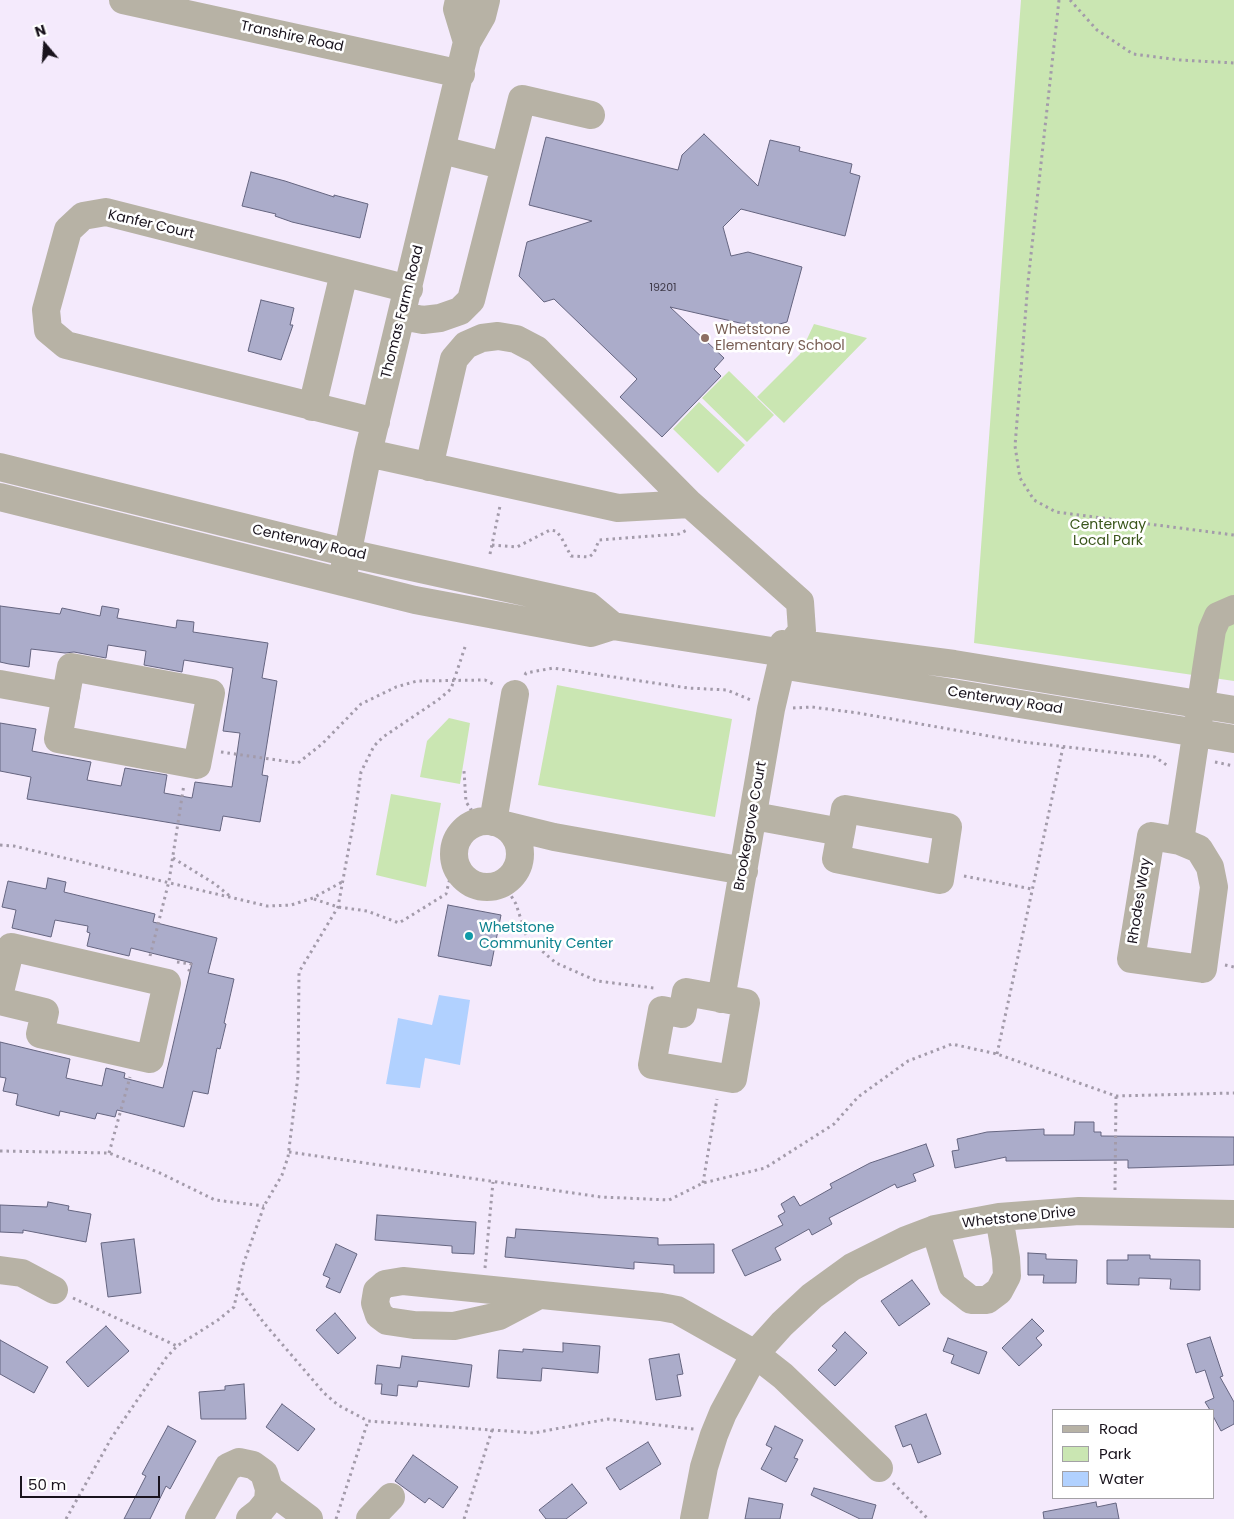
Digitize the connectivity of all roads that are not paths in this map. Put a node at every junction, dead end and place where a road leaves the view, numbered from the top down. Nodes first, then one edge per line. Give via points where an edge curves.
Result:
1 (123, 0) edge
2 (459, 0) edge
3 (486, 0) edge
4 (467, 42) junction
5 (461, 74) junction
6 (591, 115) dead end
7 (442, 150) junction
8 (505, 166) junction
9 (344, 273) junction
10 (408, 289) junction
11 (402, 316) junction
12 (312, 407) junction
13 (376, 422) junction
14 (368, 453) junction
15 (0, 467) edge
16 (429, 467) junction
17 (0, 497) edge
18 (696, 509) junction
19 (348, 553) junction
20 (341, 582) junction
21 (1234, 609) edge
22 (613, 626) junction
23 (784, 653) junction
24 (0, 684) edge
25 (515, 694) road end
26 (66, 696) junction
27 (1201, 705) junction
28 (1234, 710) edge
29 (1196, 732) junction
30 (1234, 738) edge
31 (754, 816) junction
32 (840, 832) junction
33 (1180, 840) junction
34 (744, 871) junction
35 (1, 988) edge
36 (721, 999) junction
37 (1234, 1214) edge
38 (999, 1217) junction
39 (935, 1229) junction
40 (0, 1270) edge
41 (54, 1290) road end
42 (539, 1295) junction
43 (755, 1354) junction
44 (879, 1468) road end
45 (269, 1489) junction
46 (391, 1498) dead end
47 (199, 1519) edge
48 (250, 1519) edge
49 (309, 1519) edge
50 (370, 1519) edge
51 (694, 1519) edge

1 - 5 street, Transhire Road
2 - 4 street, Thomas Farm Road via 457,9
3 - 4 street, Thomas Farm Road via 482,16
4 - 5 street, Thomas Farm Road
5 - 7 street, Thomas Farm Road
6 - 8 street via 522,99
7 - 8 street
7 - 10 street, Thomas Farm Road
8 - 11 street via 472,300 460,311 440,318 424,320
9 - 10 street, Kanfer Court
9 - 12 street
9 - 12 street, Kanfer Court via 106,212 83,216 68,230 46,310 48,330 66,345
10 - 11 street, Thomas Farm Road
11 - 13 street, Thomas Farm Road
12 - 13 street, Kanfer Court
13 - 14 street, Thomas Farm Road
14 - 16 street
14 - 19 street, Thomas Farm Road
15 - 19 street, Centerway Road
16 - 18 street via 618,508
16 - 18 street via 454,359 466,345 498,336 516,339 537,350
17 - 20 street, Centerway Road
18 - 23 street via 800,602 802,631
19 - 20 street, Thomas Farm Road
19 - 22 street, Centerway Road via 589,606
20 - 22 street, Centerway Road via 415,600 591,633
21 - 27 street via 1218,616 1212,630
22 - 23 street, Centerway Road
23 - 27 street, Centerway Road via 808,645 954,664
23 - 29 street, Centerway Road via 793,667
23 - 31 street, Brookegrove Court via 771,708
24 - 26 street
25 - 34 street via 497,823 554,837
26 - 26 street via 58,739 193,756 210,693 71,667
27 - 28 street, Centerway Road
27 - 29 street
29 - 30 street, Centerway Road
29 - 33 street
31 - 32 street
31 - 34 street, Brookegrove Court
32 - 32 street via 845,809 948,827 940,880 836,860
33 - 33 street, Rhodes Way via 1151,836 1131,959 1203,969 1214,887 1210,867 1199,849
34 - 36 street, Brookegrove Court
35 - 35 street via 45,1012 40,1034 150,1059 168,984 10,947
36 - 36 street via 686,992 682,1014 662,1010 652,1065 733,1079 746,1003
37 - 38 street, Whetstone Drive via 1079,1211
38 - 39 street, Whetstone Drive
38 - 39 street via 1007,1276 999,1291 987,1300 971,1300 952,1285
39 - 43 street, Whetstone Drive via 852,1267 812,1296
40 - 41 street via 22,1274
42 - 42 street via 403,1281 385,1284 377,1291 375,1303 379,1314 387,1321 454,1326 499,1316
42 - 43 street via 677,1310
43 - 44 street via 783,1376
43 - 51 street, Whetstone Drive via 714,1435
45 - 47 street via 264,1473 253,1465 239,1462 228,1467
45 - 48 street via 268,1501
45 - 49 street
46 - 50 street

